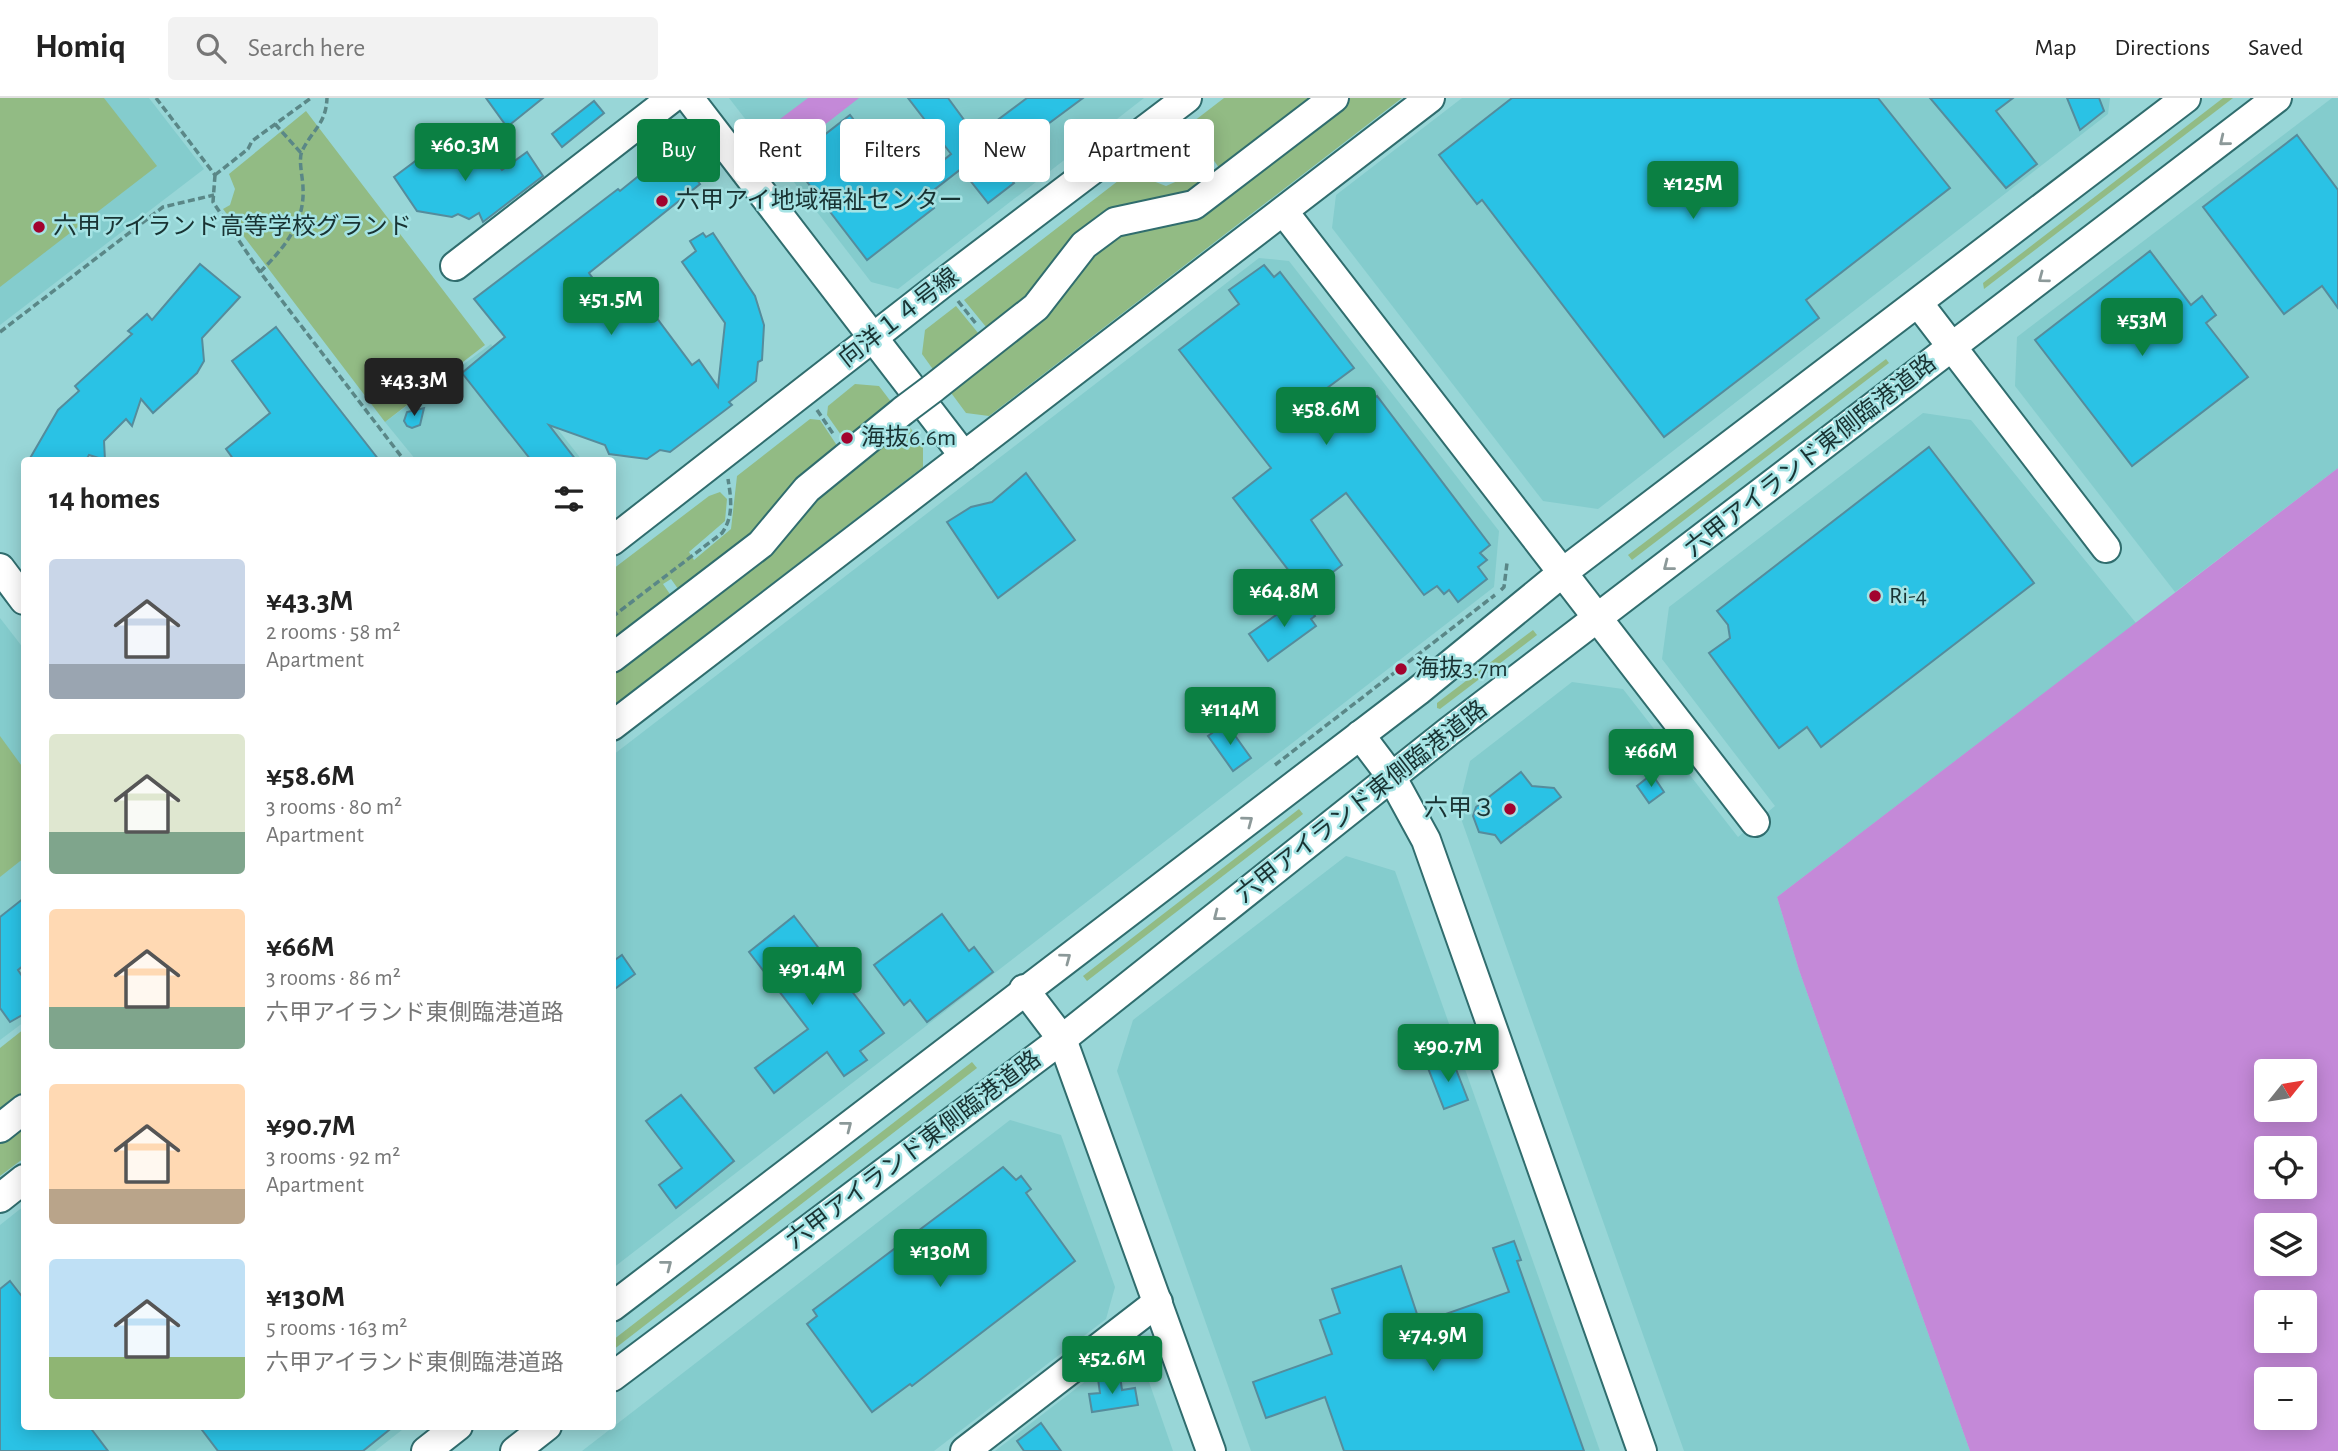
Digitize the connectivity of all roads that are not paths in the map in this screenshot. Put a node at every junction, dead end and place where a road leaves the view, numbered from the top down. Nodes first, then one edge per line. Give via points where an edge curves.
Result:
1 (672, 98) edge
2 (689, 98) edge
3 (1187, 98) edge
4 (1334, 98) edge
5 (1430, 98) edge
6 (2277, 98) edge
7 (2180, 100) edge
8 (1284, 212) junction
9 (455, 266) dead end
10 (1919, 304) junction
11 (874, 338) junction
12 (1952, 347) junction
13 (964, 456) junction
14 (616, 538) edge
15 (2106, 548) dead end
16 (0, 568) edge
17 (1562, 573) junction
18 (21, 596) edge
19 (1598, 619) junction
20 (616, 655) edge
21 (616, 723) edge
22 (1360, 735) junction
23 (1391, 776) junction
24 (1755, 822) dead end
25 (1024, 989) junction
26 (1062, 1039) junction
27 (21, 1111) edge
28 (0, 1128) edge
29 (21, 1181) edge
30 (0, 1198) edge
31 (1158, 1302) junction
32 (616, 1304) edge
33 (616, 1374) edge
34 (453, 1430) edge
35 (542, 1430) edge
36 (426, 1451) edge
37 (515, 1451) edge
38 (965, 1451) edge
39 (1211, 1451) edge
40 (1642, 1451) edge

1 - 9 street
2 - 11 street
3 - 11 street, 向洋１４号線
4 - 20 street, bridge via 1194,205 1115,222 1084,245 1036,307 847,454 807,489 761,544
5 - 8 street
6 -> 12 street, 六甲アイランド東側臨港道路
7 - 10 street
8 - 13 street
8 - 17 street
10 - 12 street
10 - 17 street
11 - 13 street
11 - 14 street, 向洋１４号線
12 - 15 street
12 -> 19 street, 六甲アイランド東側臨港道路
13 - 21 street
16 - 18 street
17 - 19 street
17 - 22 street
19 - 23 street, 六甲アイランド東側臨港道路
19 - 24 street
22 - 23 street
25 -> 22 street
23 -> 26 street, 六甲アイランド東側臨港道路
23 - 40 street via 1426,840
25 - 26 street
32 -> 25 street
26 - 31 street
26 - 33 street, 六甲アイランド東側臨港道路
27 - 28 street
29 - 30 street
31 - 38 street
31 - 39 street
34 - 36 street
35 - 37 street

